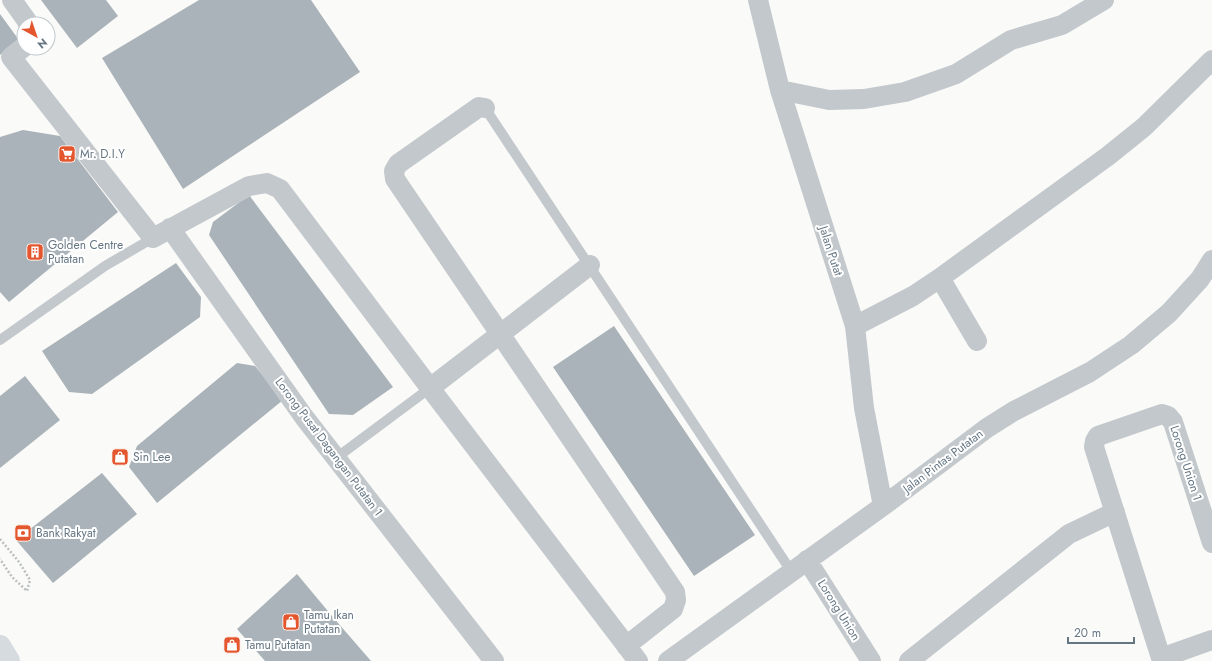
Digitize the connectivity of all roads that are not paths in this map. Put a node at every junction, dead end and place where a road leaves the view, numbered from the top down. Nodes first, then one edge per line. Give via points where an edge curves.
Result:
1 (12, 0) edge
2 (758, 0) edge
3 (1104, 0) edge
4 (23, 16) edge
5 (14, 55) edge
6 (1212, 60) edge
7 (780, 90) junction
8 (485, 108) joint
9 (170, 228) junction
10 (153, 238) junction
11 (1212, 260) edge
12 (590, 266) junction
13 (940, 278) junction
14 (855, 326) junction
15 (500, 334) junction
16 (0, 340) edge
17 (977, 341) dead end
18 (430, 388) junction
19 (336, 458) junction
20 (883, 506) junction
21 (1115, 512) junction
22 (1212, 543) edge
23 (799, 566) junction
24 (1212, 640) edge
25 (0, 646) edge
26 (632, 653) edge
27 (1161, 659) edge
28 (10, 661) edge
29 (494, 661) edge
30 (668, 661) edge
31 (871, 661) edge
32 (909, 661) edge

1 - 4 street
2 - 7 street, Jalan Putat
3 - 7 street via 1062,25 1011,40 956,74 905,92 864,100 829,100
5 - 10 street
6 - 13 street via 1144,127 1108,156
7 - 14 street, Jalan Putat
8 - 12 lane
8 - 15 street via 478,107 398,164 394,171 395,179
9 - 10 street
9 - 18 street via 249,186 267,183 280,189
9 - 19 street, Lorong Pusat Dagangan Putatan 1
10 - 16 lane via 105,266
11 - 20 street, Jalan Pintas Putatan via 1200,279 1169,314 1131,345 1090,372 1014,411 987,428
12 - 15 street
12 - 23 lane
13 - 14 street via 913,296
13 - 17 street
14 - 20 street, Jalan Putat via 864,408
15 - 18 street
15 - 26 street via 675,592 673,609
18 - 19 lane
18 - 26 street
19 - 29 street, Lorong Pusat Dagangan Putatan 1
20 - 23 street, Jalan Pintas Putatan
21 - 22 street, Lorong Union 1 via 1094,447 1095,441 1098,436 1162,414 1173,422
21 - 27 street, Lorong Union 1
21 - 32 street via 1069,534
23 - 30 street, Jalan Pintas Putatan
23 - 31 street, Lorong Union
24 - 27 street, Lorong Union 1
25 - 28 highway

